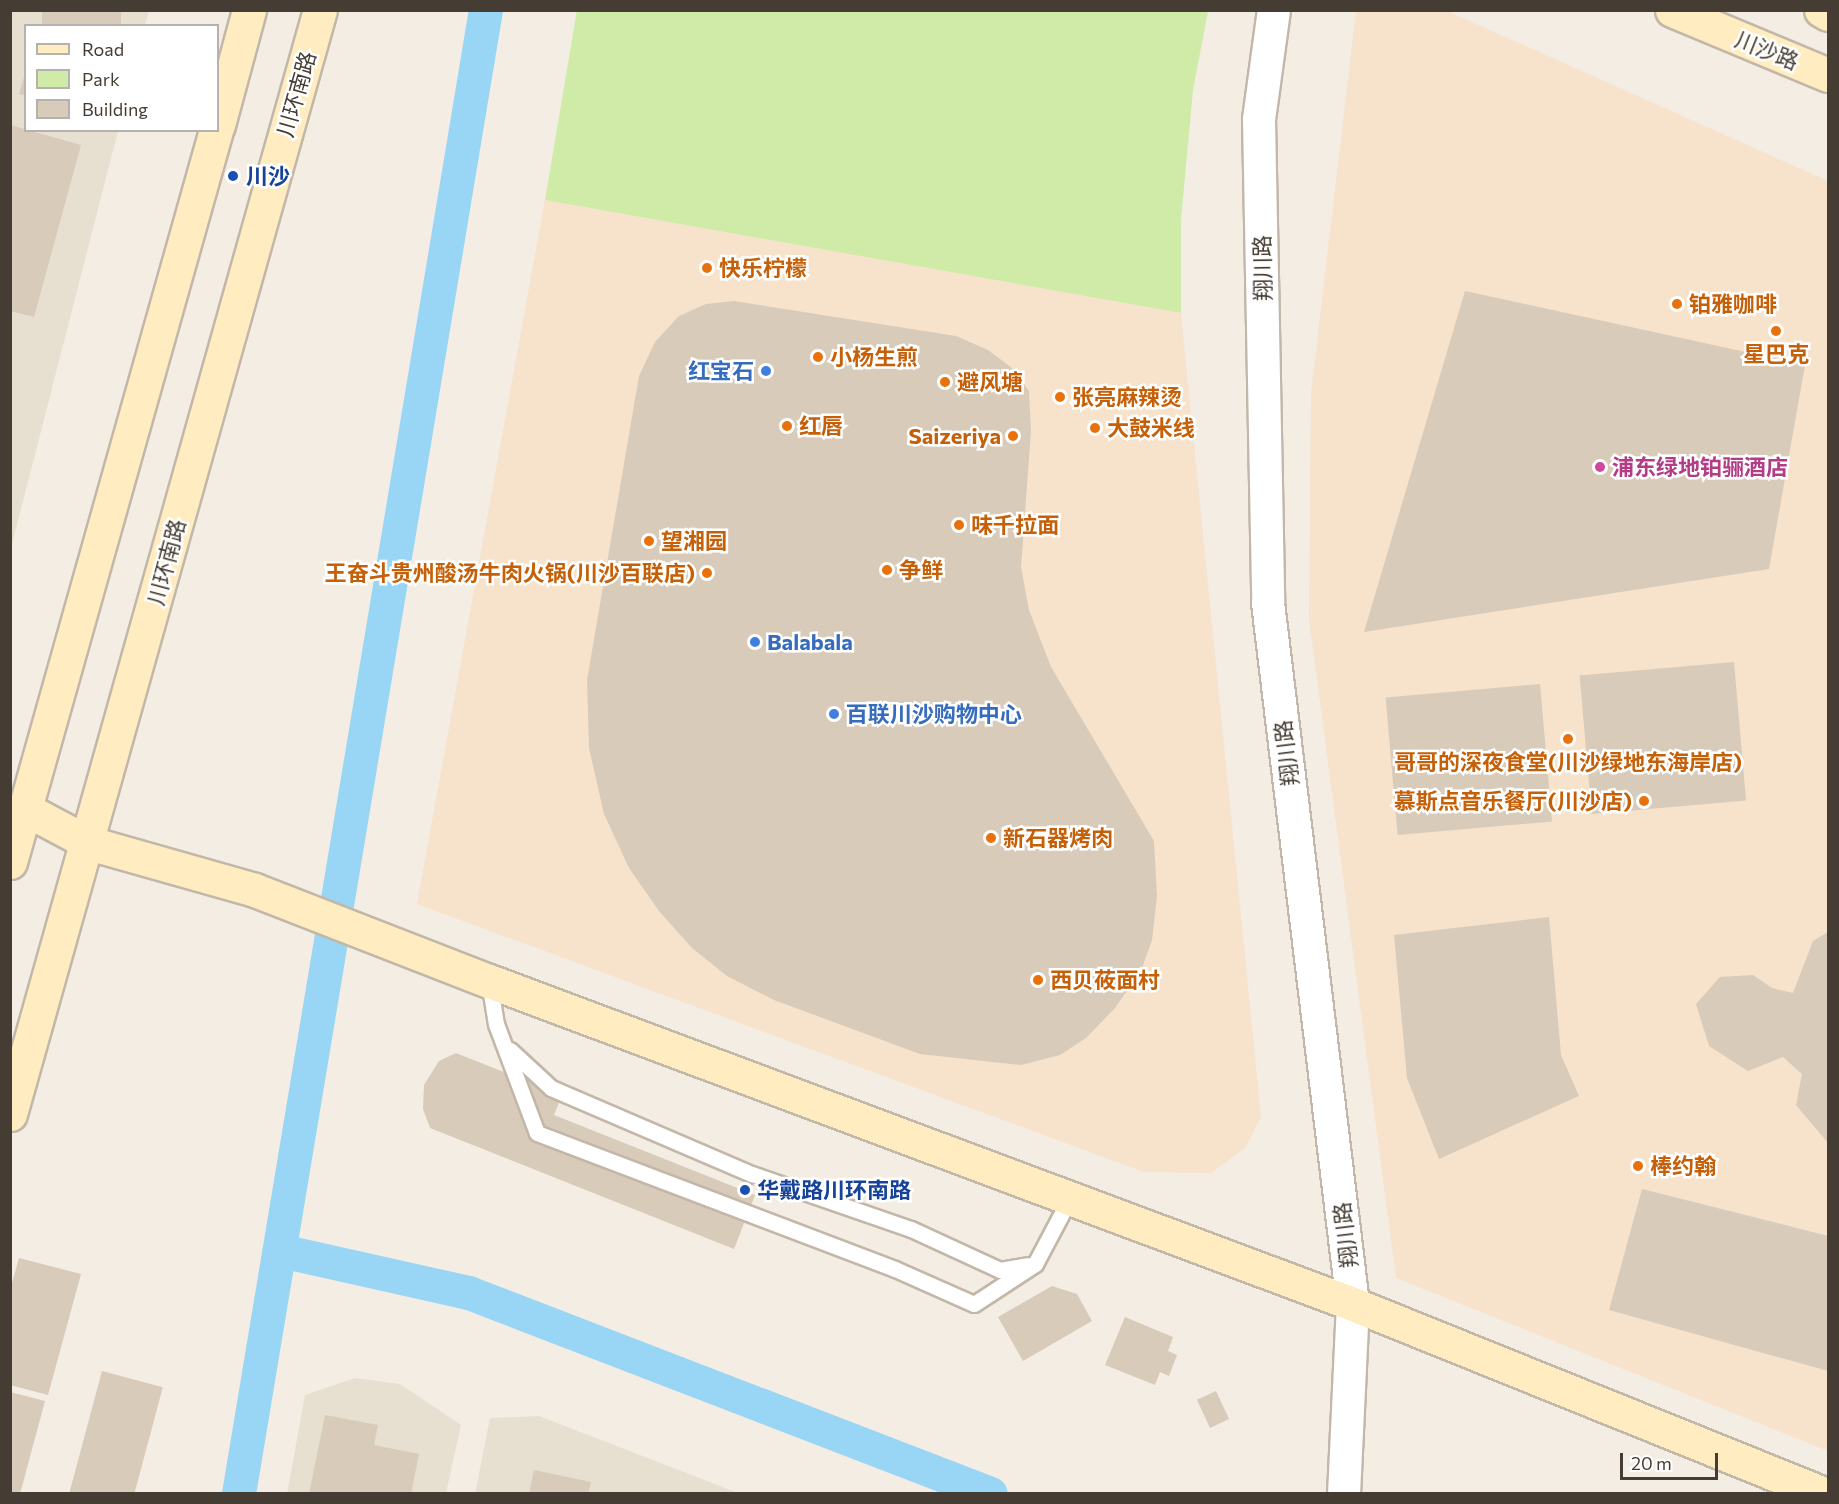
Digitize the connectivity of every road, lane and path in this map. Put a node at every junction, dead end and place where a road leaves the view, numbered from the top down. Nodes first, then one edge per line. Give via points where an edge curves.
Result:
1 (249, 10) edge
2 (320, 10) edge
3 (1274, 10) edge
4 (1672, 10) edge
5 (1821, 10) edge
6 (1828, 14) edge
7 (1828, 75) edge
8 (219, 121) edge
9 (215, 132) edge
10 (25, 809) junction
11 (89, 843) junction
12 (10, 861) edge
13 (489, 981) junction
14 (507, 1048) junction
15 (10, 1114) edge
16 (1070, 1198) junction
17 (1035, 1264) junction
18 (1353, 1304) junction
19 (1344, 1494) edge
20 (1824, 1494) edge

1 - 8 main road
2 - 11 main road, 川环南路
3 - 18 street, 翔川路 via 1259,119 1268,603
4 - 7 main road, 川沙路
5 - 6 main road
9 - 10 main road
10 - 11 main road
10 - 12 main road
11 - 13 main road via 255,890
11 - 15 main road, 川环南路
13 - 14 lane via 496,1024
13 - 16 main road
14 - 17 lane via 551,1088 752,1174 911,1229 1000,1270
14 - 17 lane via 537,1133 895,1269 974,1304
16 - 17 lane
16 - 18 main road
18 - 19 street, 翔川路
18 - 20 main road

